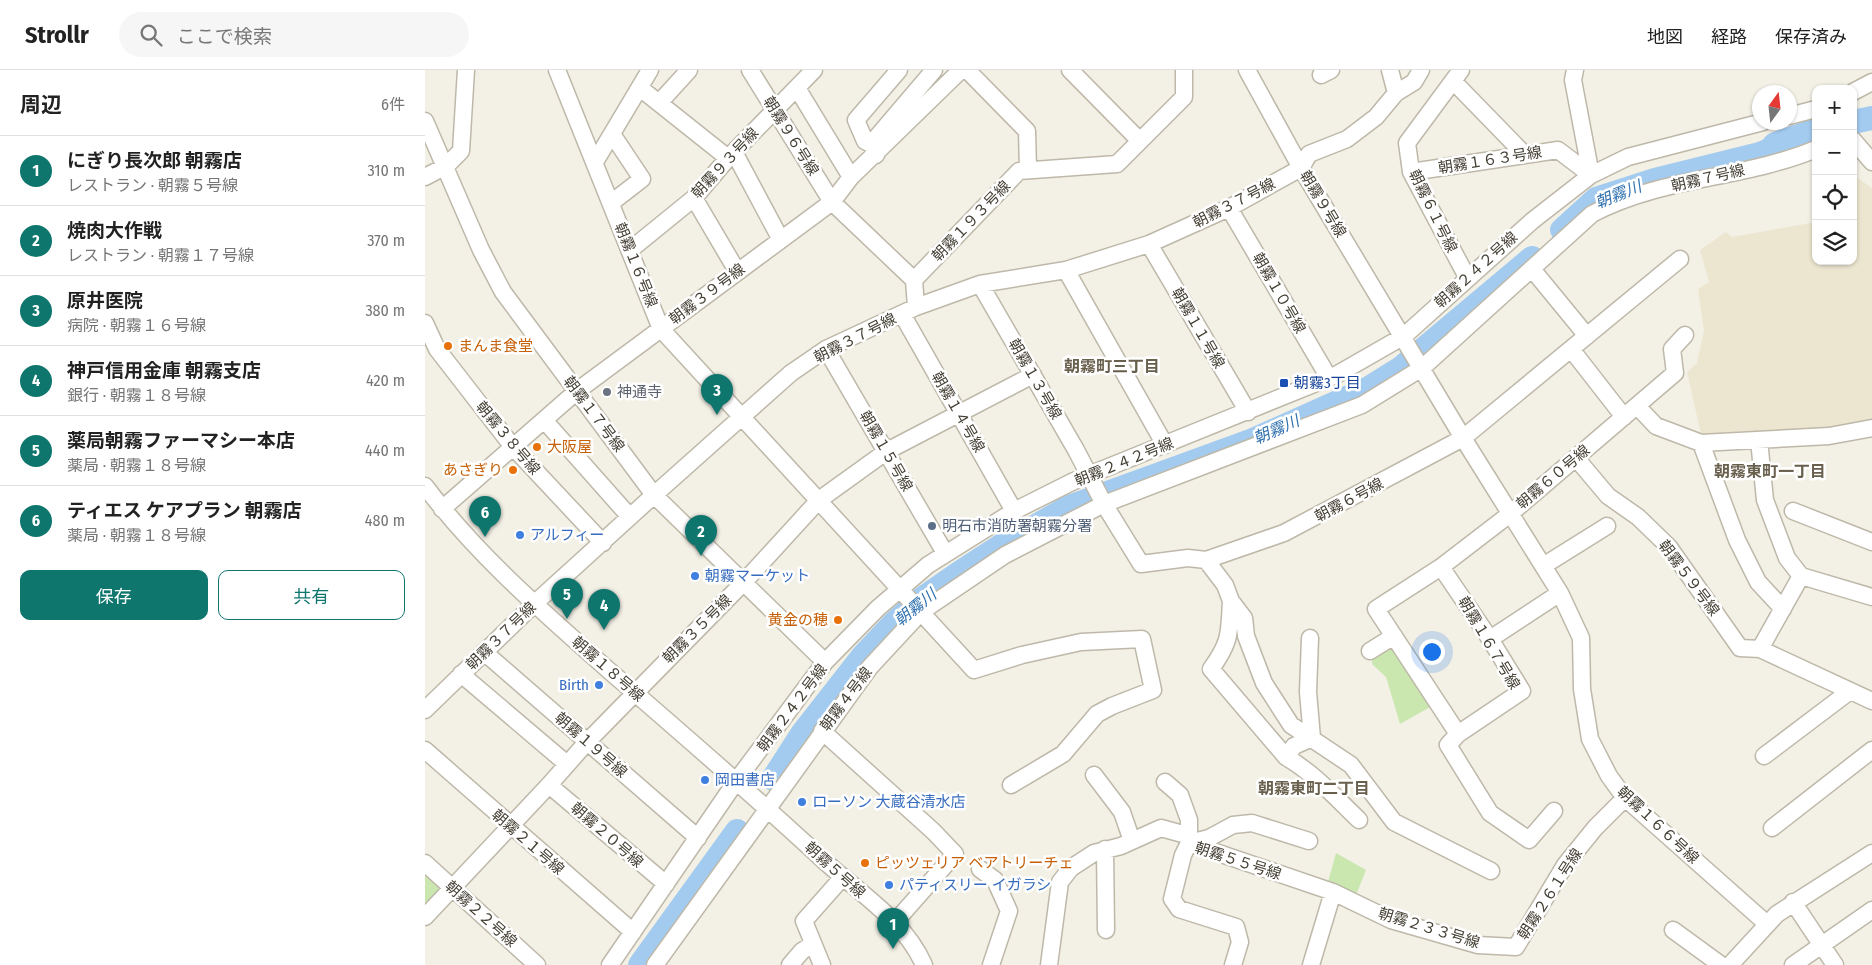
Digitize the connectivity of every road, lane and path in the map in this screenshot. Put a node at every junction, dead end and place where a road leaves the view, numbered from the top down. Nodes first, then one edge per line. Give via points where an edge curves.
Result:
1 (465, 70) edge
2 (557, 70) edge
3 (650, 70) edge
4 (689, 70) edge
5 (750, 70) edge
6 (813, 70) edge
7 (899, 70) edge
8 (934, 70) edge
9 (961, 70) edge
10 (967, 70) edge
11 (1070, 70) edge
12 (1184, 70) edge
13 (1247, 70) edge
14 (1390, 70) edge
15 (1421, 70) edge
16 (1575, 70) edge
17 (1457, 75) edge
18 (1872, 82) edge
19 (639, 88) junction
20 (797, 88) junction
21 (1857, 90) edge
22 (1396, 93) junction
23 (659, 103) junction
24 (1812, 110) edge
25 (775, 111) junction
26 (1797, 114) edge
27 (425, 120) edge
28 (1752, 125) edge
29 (612, 134) junction
30 (1140, 141) junction
31 (1857, 145) edge
32 (873, 149) junction
33 (1812, 151) edge
34 (731, 155) junction
35 (1525, 155) junction
36 (595, 162) junction
37 (1872, 162) edge
38 (447, 166) junction
39 (1301, 168) junction
40 (1028, 170) junction
41 (1411, 172) junction
42 (1591, 175) junction
43 (851, 176) junction
44 (425, 177) edge
45 (694, 198) junction
46 (832, 202) junction
47 (611, 203) junction
48 (1229, 208) junction
49 (781, 240) junction
50 (1149, 244) junction
51 (630, 250) junction
52 (1680, 260) dead end
53 (1532, 269) junction
54 (1066, 270) junction
55 (737, 272) junction
56 (1467, 277) junction
57 (914, 280) junction
58 (980, 284) junction
59 (909, 310) junction
60 (425, 323) edge
61 (661, 329) junction
62 (1685, 334) dead end
63 (1587, 336) junction
64 (826, 349) junction
65 (1571, 349) junction
66 (1414, 354) junction
67 (1033, 375) junction
68 (1329, 378) junction
69 (577, 391) junction
70 (1248, 412) junction
71 (1630, 412) junction
72 (959, 413) junction
73 (741, 418) junction
74 (544, 420) junction
75 (1872, 428) edge
76 (1463, 438) junction
77 (1759, 440) junction
78 (1701, 443) junction
79 (1165, 446) junction
80 (513, 448) junction
81 (887, 451) junction
82 (1576, 458) junction
83 (425, 486) edge
84 (1097, 491) junction
85 (654, 495) junction
86 (819, 500) junction
87 (442, 509) junction
88 (1014, 511) junction
89 (1793, 511) dead end
90 (1510, 514) junction
91 (630, 517) junction
92 (1607, 526) dead end
93 (1872, 542) edge
94 (603, 543) junction
95 (945, 553) junction
96 (1206, 560) junction
97 (1543, 566) junction
98 (1441, 567) junction
99 (1801, 576) junction
100 (744, 582) junction
101 (1559, 593) junction
102 (1872, 597) edge
103 (1231, 601) junction
104 (912, 602) junction
105 (534, 604) junction
106 (1783, 609) junction
107 (1394, 636) junction
108 (1310, 638) dead end
109 (1491, 639) junction
110 (1760, 649) junction
111 (1370, 651) dead end
112 (484, 652) junction
113 (825, 662) junction
114 (461, 674) junction
115 (1850, 691) junction
116 (635, 693) junction
117 (1872, 701) edge
118 (425, 710) edge
119 (822, 731) junction
120 (1458, 734) junction
121 (1312, 738) junction
122 (587, 742) junction
123 (425, 750) edge
124 (1872, 750) edge
125 (1764, 756) dead end
126 (1286, 757) junction
127 (567, 764) junction
128 (1094, 775) dead end
129 (737, 780) junction
130 (1165, 782) dead end
131 (549, 785) junction
132 (1011, 785) dead end
133 (1625, 798) junction
134 (767, 808) junction
135 (1554, 811) dead end
136 (1359, 820) dead end
137 (509, 825) junction
138 (1772, 828) dead end
139 (698, 838) junction
140 (1190, 840) junction
141 (1132, 841) junction
142 (1309, 841) dead end
143 (1105, 849) junction
144 (1872, 853) edge
145 (425, 864) edge
146 (980, 869) dead end
147 (1491, 871) dead end
148 (842, 878) junction
149 (666, 884) junction
150 (453, 889) junction
151 (1333, 892) junction
152 (1793, 902) junction
153 (1872, 910) edge
154 (425, 917) edge
155 (895, 922) junction
156 (1767, 924) junction
157 (1106, 930) dead end
158 (1673, 930) dead end
159 (633, 932) junction
160 (1821, 943) junction
161 (813, 944) junction
162 (1516, 947) joint
163 (535, 965) edge
164 (610, 965) edge
165 (655, 965) edge
166 (790, 965) edge
167 (822, 965) edge
168 (924, 965) edge
169 (991, 965) edge
170 (1049, 965) edge
171 (1233, 965) edge
172 (1311, 965) edge
173 (1721, 965) edge
174 (1731, 965) edge
175 (1793, 965) edge
176 (1835, 965) edge

1 - 38 street via 461,151
2 - 36 street, 朝霧１６号線
3 - 19 street
4 - 23 street
5 - 25 street, 朝霧９６号線
6 - 20 street, 朝霧９３号線
7 - 32 street via 856,120 865,141
8 - 32 street
9 - 32 street, 朝霧３９号線
10 - 40 street via 1027,131
11 - 30 street
12 - 30 street, 朝霧１９３号線 via 1184,97
13 - 39 street, 朝霧９号線
14 - 22 street
15 - 22 street, 朝霧３７号線 via 1414,82
16 - 42 street via 1573,80
17 - 35 street
17 - 41 street, 朝霧６１号線 via 1407,143
18 - 21 street
19 - 23 street
19 - 29 street
20 - 25 street, 朝霧９３号線
20 - 43 street
22 - 39 street, 朝霧３７号線 via 1377,117 1347,139 1309,154
23 - 34 street
24 - 26 street
25 - 34 street, 朝霧９３号線
25 - 46 street, 朝霧９６号線
27 - 38 street, 朝霧１７号線
28 - 42 street, 朝霧２４２号線 via 1628,157
29 - 36 street
29 - 47 street via 642,179
30 - 40 street, 朝霧１９３号線 via 1117,164
31 - 37 street
32 - 43 street, 朝霧３９号線
33 - 53 street, 朝霧７号線 via 1787,161 1673,185 1609,205 1592,214
34 - 45 street, 朝霧９３号線
34 - 49 street
35 - 41 street, 朝霧１６３号線
35 - 42 street, 朝霧１６３号線 via 1558,150
36 - 47 street, 朝霧１６号線
38 - 44 street
38 - 69 street, 朝霧１７号線 via 481,250 503,292
39 - 48 street, 朝霧３７号線
39 - 66 street, 朝霧９号線
40 - 57 street, 朝霧１９３号線 via 1019,170
41 - 56 street, 朝霧６１号線
42 - 56 street, 朝霧２４２号線 via 1532,220
43 - 46 street, 朝霧３９号線
45 - 51 street, 朝霧９３号線
45 - 55 street
46 - 49 street, 朝霧３９号線
46 - 57 street, 朝霧９６号線
47 - 51 street, 朝霧１６号線
48 - 50 street, 朝霧３７号線
48 - 68 street, 朝霧１０号線
49 - 55 street, 朝霧３９号線
50 - 54 street, 朝霧３７号線
50 - 70 street, 朝霧１１号線
51 - 61 street, 朝霧１６号線
52 - 63 street, 朝霧６号線
53 - 63 street
53 - 66 street, 朝霧７号線
54 - 58 street, 朝霧３７号線
54 - 79 street
55 - 61 street, 朝霧３９号線
56 - 66 street, 朝霧２４２号線
57 - 59 street
58 - 59 street, 朝霧３７号線
58 - 67 street, 朝霧１３号線
59 - 64 street, 朝霧３７号線
59 - 72 street, 朝霧１４号線
60 - 80 street, 朝霧３８号線 via 437,349
61 - 69 street, 朝霧３９号線
61 - 73 street, 朝霧１６号線
62 - 71 street, 朝霧６０号線 via 1673,349 1675,374
63 - 65 street, 朝霧６号線
64 - 73 street, 朝霧３７号線 via 791,373
64 - 81 street, 朝霧１５号線
65 - 71 street
65 - 76 street, 朝霧６号線
66 - 68 street, 朝霧２４２号線
66 - 76 street, 朝霧６０号線
66 - 84 street via 1362,405
67 - 72 street, 朝霧３５号線
67 - 84 street, 朝霧１３号線
68 - 70 street, 朝霧２４２号線
69 - 74 street, 朝霧３９号線
69 - 85 street, 朝霧１７号線
70 - 79 street, 朝霧２４２号線
71 - 78 street
71 - 82 street, 朝霧６０号線
72 - 81 street, 朝霧３５号線
72 - 88 street, 朝霧１４号線
73 - 85 street, 朝霧３７号線
73 - 86 street, 朝霧１６号線
74 - 80 street, 朝霧３９号線
74 - 91 street
75 - 77 street via 1829,436
76 - 90 street, 朝霧６０号線
76 - 96 street, 朝霧６号線 via 1285,533
77 - 78 street
77 - 99 street via 1765,500 1787,558
78 - 106 street via 1737,540 1758,582
79 - 84 street, 朝霧２４２号線
80 - 87 street, 朝霧３９号線
80 - 94 street, 朝霧３８号線
81 - 86 street, 朝霧３５号線
81 - 95 street, 朝霧１５号線
82 - 90 street, 朝霧６０号線
82 - 110 street, 朝霧５９号線 via 1608,496 1638,516 1669,547 1740,648
83 - 87 street, 朝霧１８号線
84 - 88 street, 朝霧２４２号線
84 - 96 street, 朝霧６号線 via 1141,564 1188,558
84 - 104 street, 朝霧４号線 via 1005,555
85 - 91 street, 朝霧３７号線
85 - 100 street, 朝霧１７号線
86 - 100 street, 朝霧３５号線
86 - 104 street, 朝霧１６号線
87 - 105 street, 朝霧１８号線
88 - 95 street, 朝霧２４２号線
89 - 93 street
90 - 97 street, 朝霧１６６号線
90 - 98 street
91 - 94 street, 朝霧３７号線
92 - 97 street
94 - 105 street, 朝霧３７号線
95 - 104 street, 朝霧２４２号線
96 - 103 street via 1225,585
97 - 101 street, 朝霧１６６号線
98 - 107 street via 1376,608
98 - 109 street, 朝霧１６７号線
99 - 102 street
99 - 106 street
100 - 113 street, 朝霧１７号線
100 - 116 street, 朝霧３５号線
101 - 109 street
101 - 133 street, 朝霧１６６号線 via 1581,638 1583,690 1590,739 1609,776
103 - 121 street via 1244,618 1246,636 1264,683 1291,724
103 - 126 street via 1225,648 1211,668
104 - 113 street, 朝霧２４２号線
104 - 119 street, 朝霧４号線 via 870,667
104 - 132 street, 朝霧１６号線 via 974,670 1081,642 1142,639 1153,690 1097,714 1063,754
105 - 112 street, 朝霧３７号線
105 - 116 street, 朝霧１８号線
106 - 110 street
107 - 111 street
107 - 120 street
108 - 121 street
109 - 120 street, 朝霧１６７号線 via 1522,691
110 - 115 street
112 - 114 street, 朝霧３７号線
112 - 122 street, 朝霧１９号線
113 - 129 street, 朝霧２４２号線
114 - 118 street, 朝霧３７号線
114 - 127 street
115 - 117 street
115 - 125 street
116 - 122 street, 朝霧３５号線
116 - 129 street, 朝霧１８号線
119 - 134 street, 朝霧４号線
119 - 155 street via 955,854
120 - 135 street via 1448,745 1491,813 1529,840
121 - 126 street via 1294,746
121 - 147 street via 1351,765 1394,822
122 - 127 street, 朝霧３５号線
122 - 139 street, 朝霧１９号線
123 - 137 street, 朝霧２１号線
124 - 138 street
126 - 136 street via 1326,785
127 - 131 street, 朝霧３５号線
128 - 141 street via 1122,812
129 - 134 street, 朝霧５号線
129 - 139 street, 朝霧２４２号線
130 - 140 street via 1180,795 1189,820
131 - 137 street, 朝霧３５号線
131 - 149 street, 朝霧２０号線
133 - 156 street, 朝霧１６６号線
133 - 162 street, 朝霧２６１号線 via 1565,865
134 - 148 street, 朝霧５号線
134 - 165 street, 朝霧４号線
137 - 150 street, 朝霧３５号線
137 - 159 street, 朝霧２１号線
139 - 149 street, 朝霧２４２号線
140 - 141 street via 1161,828
140 - 142 street via 1209,838 1233,825 1252,823
140 - 151 street, 朝霧５５号線
140 - 171 street, 朝霧５５号線 via 1172,899 1179,909 1236,927 1240,942
141 - 143 street
143 - 157 street
143 - 170 street via 1071,868 1060,882
144 - 152 street
145 - 150 street, 朝霧２２号線
146 - 169 street via 995,880 1009,912
148 - 155 street, 朝霧５号線
148 - 161 street via 805,921
149 - 159 street, 朝霧２４２号線
150 - 154 street, 朝霧３５号線
150 - 163 street, 朝霧２２号線
151 - 162 street, 朝霧２３３号線 via 1391,920 1477,945
151 - 172 street
152 - 156 street
152 - 160 street
153 - 160 street
155 - 168 street, 朝霧５号線
156 - 174 street
158 - 173 street
159 - 164 street, 朝霧２４２号線
160 - 175 street
160 - 176 street
161 - 166 street via 801,951
161 - 167 street

